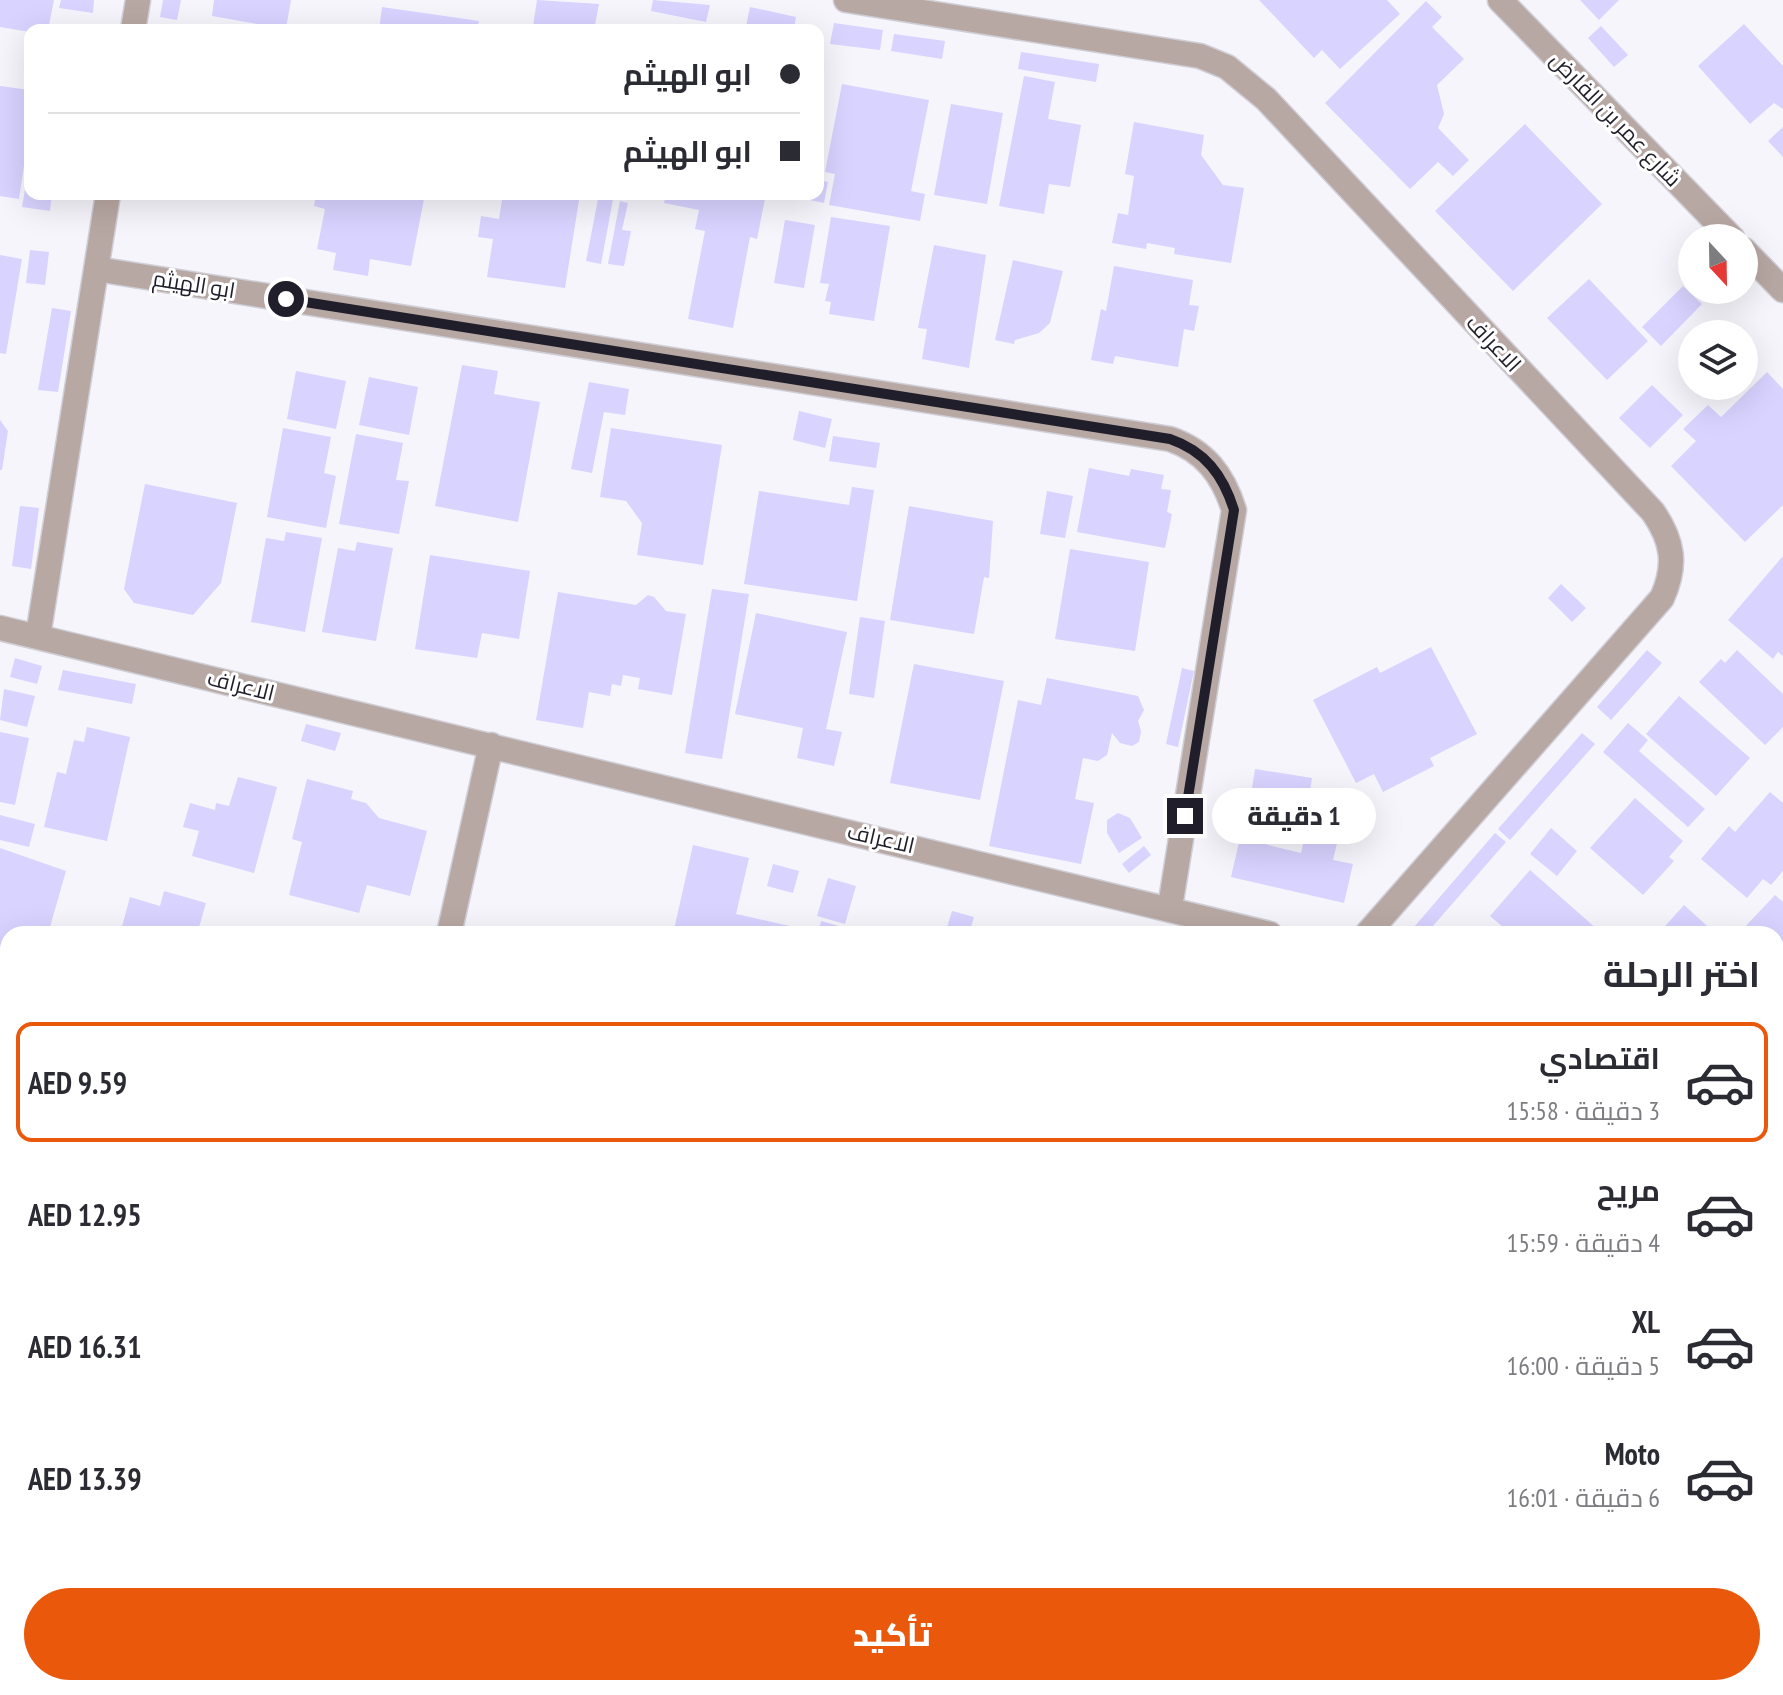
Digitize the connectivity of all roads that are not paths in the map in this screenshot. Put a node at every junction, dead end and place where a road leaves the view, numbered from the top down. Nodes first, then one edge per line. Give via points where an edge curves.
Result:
1 (138, 0) edge
2 (846, 0) edge
3 (1500, 0) edge
4 (134, 24) edge
5 (107, 200) edge
6 (1718, 224) edge
7 (1758, 264) edge
8 (96, 269) junction
9 (1783, 290) edge
10 (0, 628) edge
11 (38, 636) junction
12 (491, 745) junction
13 (1170, 907) junction
14 (451, 926) edge
15 (1240, 926) edge
16 (1374, 926) edge

1 - 4 street
2 - 16 street, الاعراف via 1200,56 1227,67 1276,110 1665,529 1673,560 1662,598
3 - 6 street, شارع عمر بن الفارض
5 - 8 street
7 - 9 street
8 - 11 street
8 - 13 street, ابو الهيثم via 1170,439 1192,447 1219,476 1234,510
10 - 11 street, الاعراف
11 - 12 street, الاعراف
12 - 13 street, الاعراف
12 - 14 street
13 - 15 street, الاعراف

